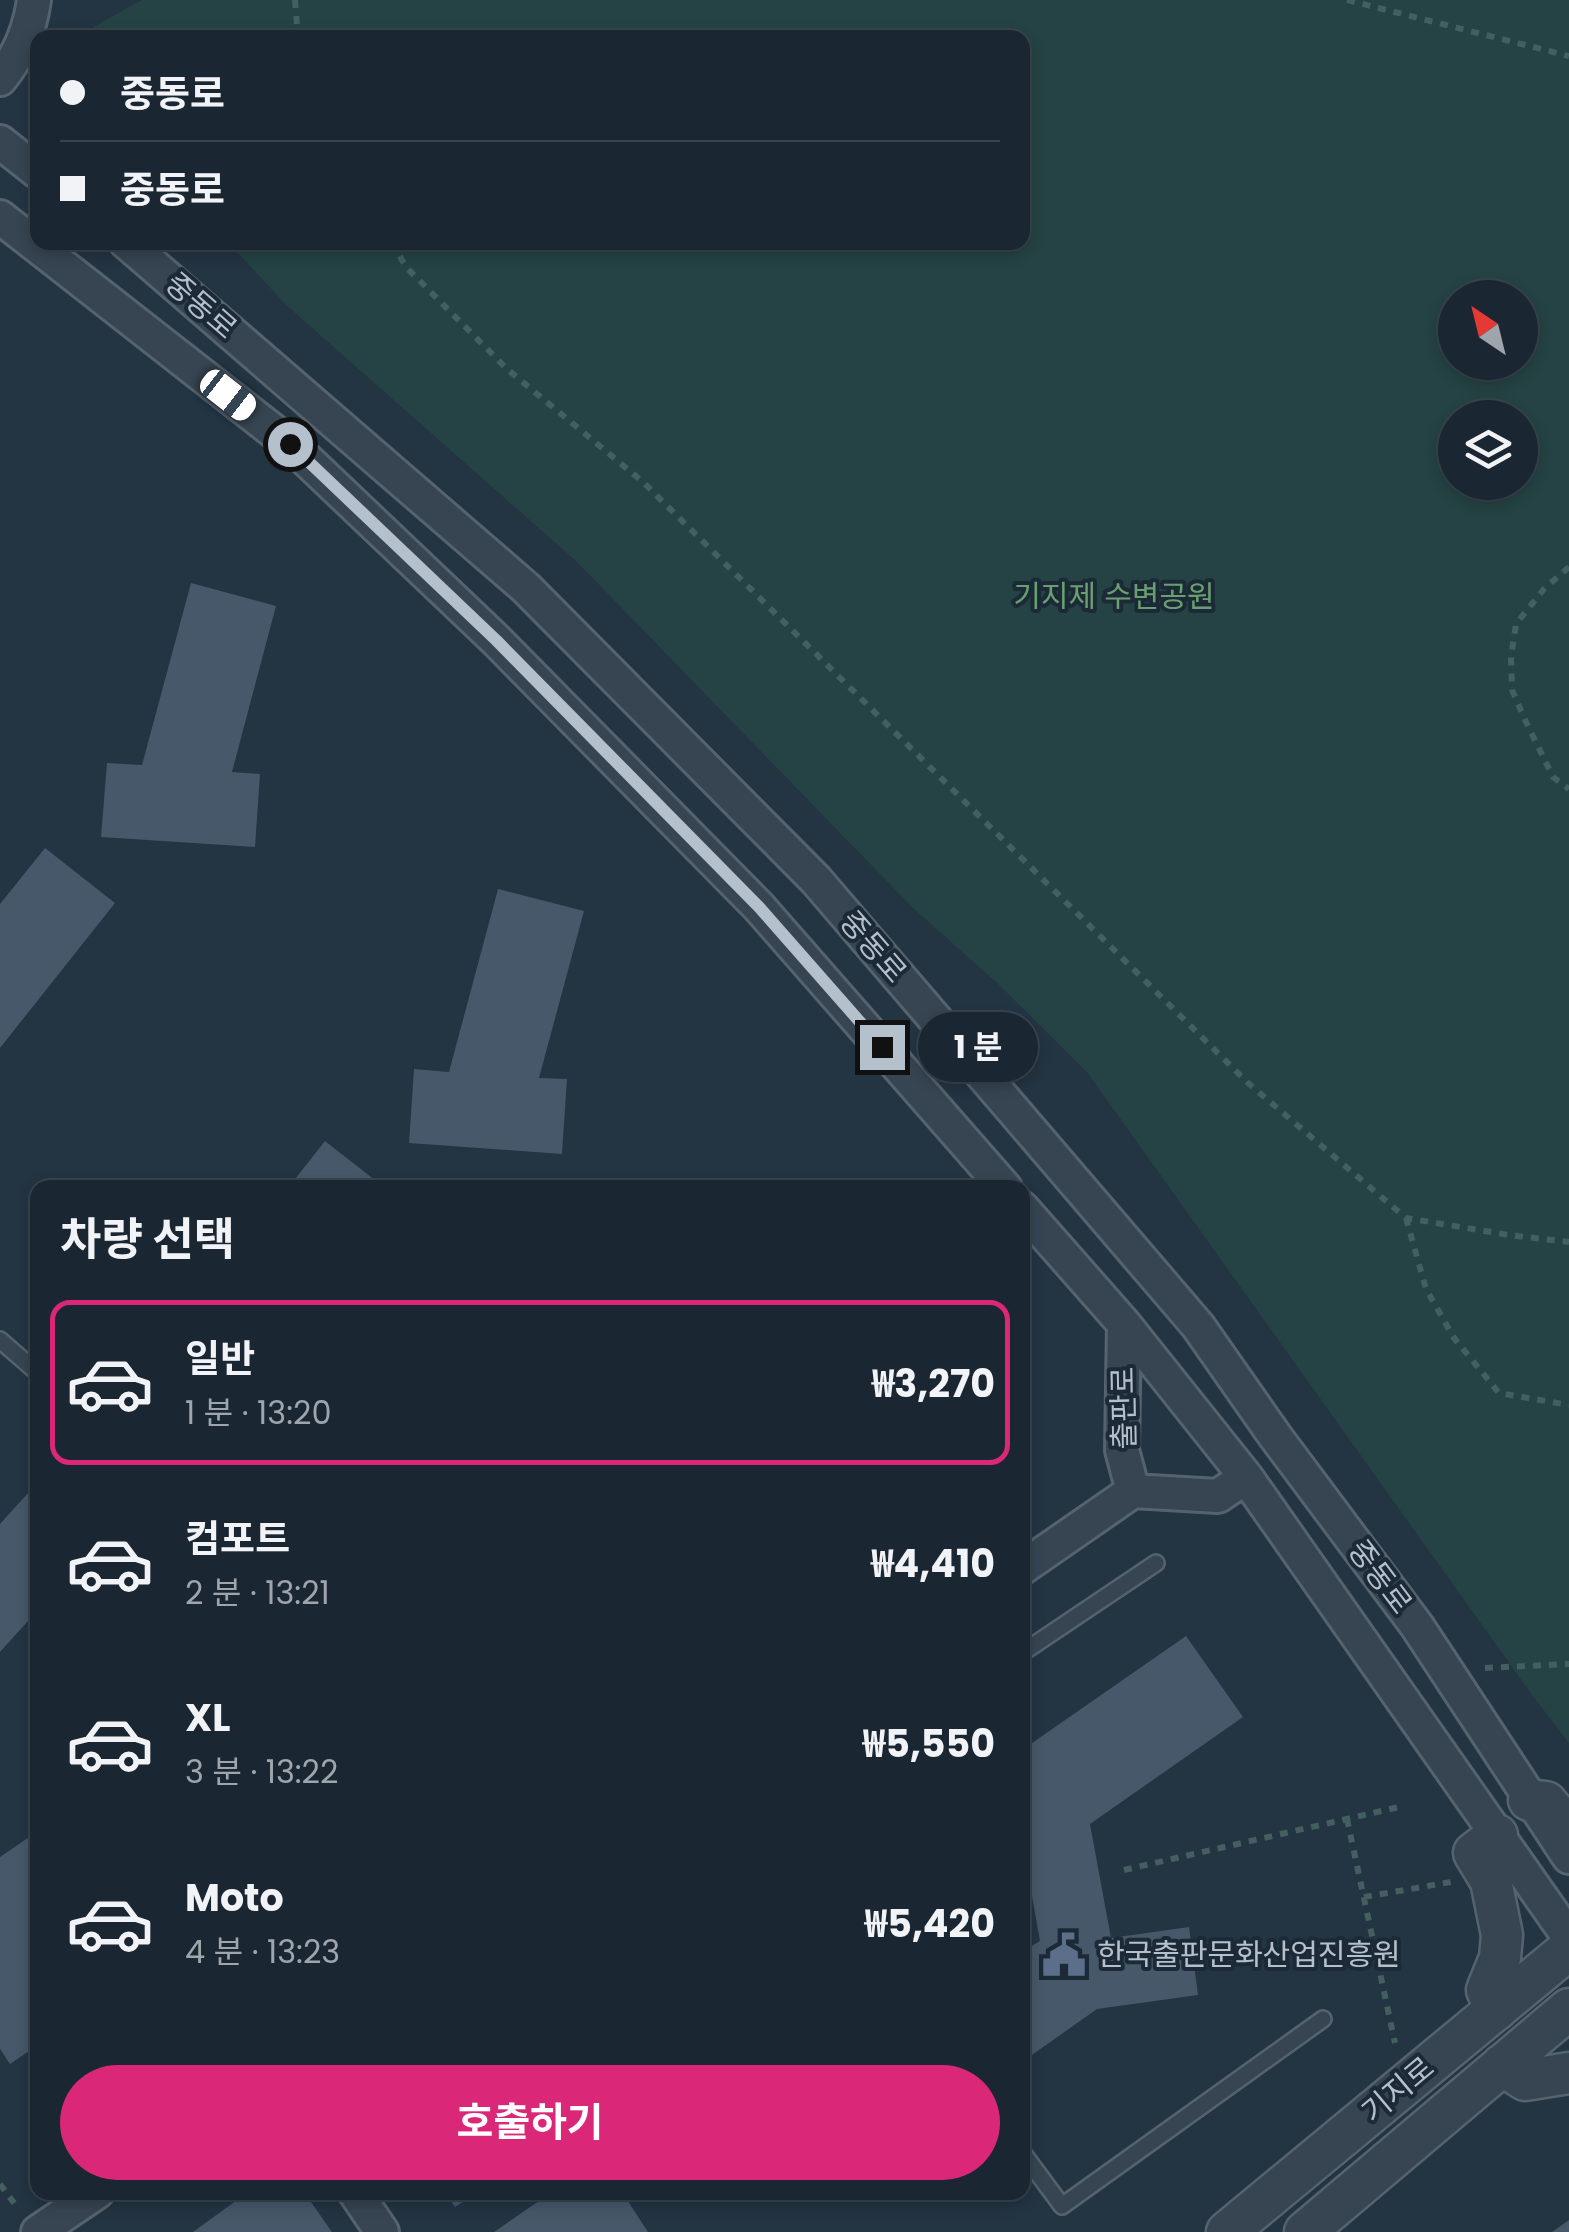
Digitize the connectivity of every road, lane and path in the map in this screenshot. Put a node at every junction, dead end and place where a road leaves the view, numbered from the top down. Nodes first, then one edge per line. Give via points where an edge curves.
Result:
1 (295, 0) edge
2 (1347, 0) edge
3 (32, 12) edge
4 (297, 30) edge
5 (1569, 56) edge
6 (0, 79) edge
7 (0, 142) edge
8 (30, 166) edge
9 (0, 217) edge
10 (30, 240) edge
11 (42, 250) edge
12 (135, 250) edge
13 (396, 250) edge
14 (1569, 568) edge
15 (1569, 789) edge
16 (998, 1180) edge
17 (1030, 1217) edge
18 (1406, 1218) junction
19 (1569, 1242) edge
20 (1124, 1324) junction
21 (0, 1340) edge
22 (30, 1367) edge
23 (1569, 1406) edge
24 (1246, 1478) junction
25 (1133, 1492) junction
26 (1030, 1563) edge
27 (1156, 1563) dead end
28 (1030, 1648) edge
29 (1569, 1664) edge
30 (1484, 1668) dead end
31 (1530, 1800) junction
32 (1399, 1808) dead end
33 (1347, 1819) junction
34 (1569, 1820) edge
35 (1496, 1835) junction
36 (1569, 1857) edge
37 (1124, 1870) dead end
38 (1452, 1882) dead end
39 (1364, 1898) junction
40 (1569, 1936) edge
41 (1569, 1949) edge
42 (1569, 2009) edge
43 (1496, 2010) junction
44 (1322, 2019) dead end
45 (1396, 2047) dead end
46 (1502, 2065) junction
47 (1569, 2072) edge
48 (1030, 2163) edge
49 (85, 2200) edge
50 (360, 2200) edge
51 (38, 2232) edge
52 (382, 2232) edge
53 (1227, 2232) edge
54 (1305, 2232) edge

1 - 4 path
2 - 5 path
3 - 6 street
7 - 8 street
9 - 10 street, 중동로
11 - 16 street, 중동로 via 290,444 496,640 759,907
12 - 31 street, 중동로 via 526,588 816,880 1198,1326 1416,1626
13 - 18 path via 406,268 494,356 643,482 1248,1083
14 - 15 path via 1516,624 1511,657 1512,690 1526,722 1553,777
17 - 20 street, 중동로
18 - 19 path
18 - 23 path via 1426,1289 1454,1338 1499,1393
20 - 24 street, 중동로
20 - 25 street, 출판로 via 1122,1450
21 - 22 lane
24 - 25 street, 출판로 via 1218,1496
24 - 35 street, 중동로
25 - 26 street, 출판로
27 - 28 lane
29 - 30 path
31 - 34 street via 1546,1802
31 - 36 street, 중동로
32 - 33 path
33 - 37 path
33 - 39 path
35 - 40 street, 중동로
35 - 43 street via 1474,1853 1491,1881 1502,1934 1487,1990
38 - 39 path
39 - 45 path
41 - 43 street, 기지로
42 - 46 street, 기지로
43 - 53 street, 기지로
44 - 48 lane via 1062,2206
46 - 47 street via 1525,2080
46 - 54 street, 기지로
49 - 51 street
50 - 52 street

